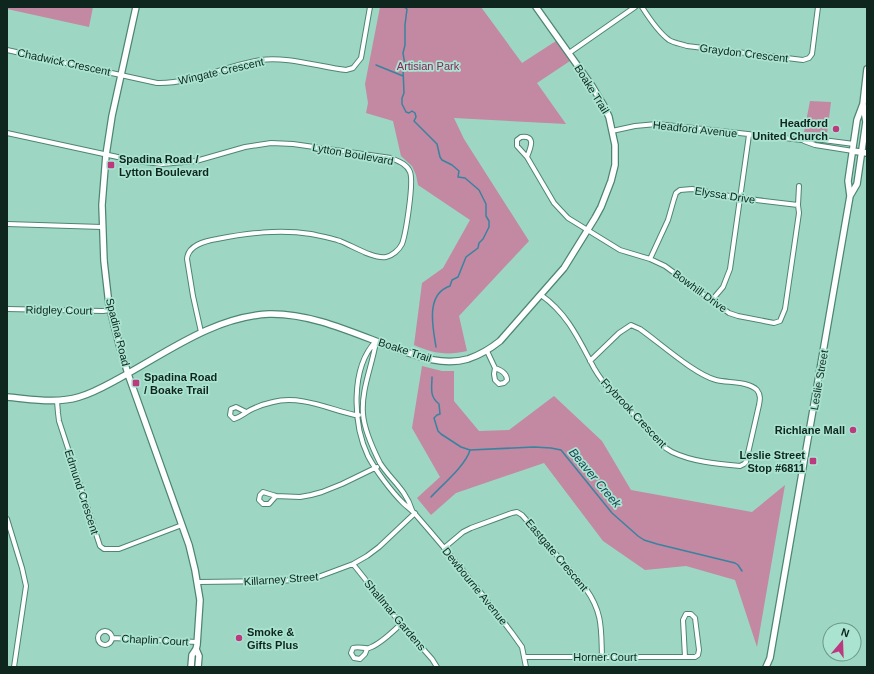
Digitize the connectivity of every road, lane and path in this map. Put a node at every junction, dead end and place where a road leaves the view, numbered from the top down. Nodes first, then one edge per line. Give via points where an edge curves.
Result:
1 (136, 7) edge
2 (370, 7) edge
3 (536, 7) edge
4 (635, 7) edge
5 (642, 7) edge
6 (818, 7) edge
7 (7, 50) edge
8 (569, 53) junction
9 (867, 69) edge
10 (121, 74) junction
11 (863, 104) junction
12 (612, 131) junction
13 (7, 133) edge
14 (749, 134) junction
15 (802, 140) junction
16 (854, 144) junction
17 (865, 146) edge
18 (853, 151) junction
19 (864, 153) edge
20 (106, 155) junction
21 (527, 157) junction
22 (800, 186) dead end
23 (850, 196) junction
24 (740, 198) junction
25 (798, 204) junction
26 (7, 224) edge
27 (102, 227) junction
28 (588, 230) junction
29 (650, 259) junction
30 (541, 295) junction
31 (712, 300) junction
32 (7, 309) edge
33 (110, 310) junction
34 (201, 332) junction
35 (376, 341) junction
36 (487, 351) junction
37 (590, 360) junction
38 (495, 368) dead end
39 (128, 374) junction
40 (7, 397) edge
41 (58, 400) junction
42 (246, 412) dead end
43 (363, 414) junction
44 (357, 415) junction
45 (381, 464) junction
46 (376, 468) junction
47 (276, 496) dead end
48 (414, 512) junction
49 (7, 519) edge
50 (182, 525) junction
51 (444, 548) junction
52 (353, 564) junction
53 (198, 582) junction
54 (401, 624) junction
55 (112, 638) dead end
56 (197, 642) junction
57 (196, 649) junction
58 (367, 649) dead end
59 (685, 656) junction
60 (525, 657) junction
61 (602, 657) junction
62 (770, 658) junction
63 (14, 667) edge
64 (191, 667) edge
65 (198, 667) edge
66 (437, 667) edge
67 (526, 667) edge
68 (766, 667) edge
69 (772, 667) edge

1 - 10 street, Spadina Road
2 - 10 street, Wingate Crescent via 361,58 353,68 346,70 262,60 167,83
3 - 8 street, Boake Trail
4 - 8 street
5 - 6 street, Graydon Crescent via 663,34 675,43 804,60 812,54
7 - 10 street, Chadwick Crescent
8 - 12 street, Boake Trail via 604,106
9 - 11 street, Leslie Street
10 - 20 street, Spadina Road
11 - 16 street, Leslie Street via 857,120
11 - 17 street, Leslie Street via 866,122
12 - 14 street, Headford Avenue via 657,124
12 - 28 street, Boake Trail via 615,165 601,207
13 - 20 street, Lytton Boulevard
14 - 15 street, Headford Avenue
14 - 24 street
15 - 16 street, Headford Avenue
15 - 18 street, Headford Avenue
16 - 17 street, Headford Avenue
16 - 18 street, Leslie Street
17 - 19 street, Leslie Street
18 - 19 street
18 - 23 street, Leslie Street via 848,182
19 - 23 street, Leslie Street via 857,184
20 - 27 street, Spadina Road
20 - 34 street, Lytton Boulevard via 162,164 196,161 261,144 282,143 391,158 409,170 412,183 403,238 400,248 390,256 374,255 338,241 310,234 281,231 212,239 190,249 187,258
21 - 21 street, Bowhill Drive via 531,141 527,137 521,137 517,140 517,146
21 - 28 street, Bowhill Drive via 554,203 568,218
22 - 25 street, Bowhill Drive
23 - 62 street, Leslie Street
24 - 25 street, Elyssa Drive
24 - 29 street, Elyssa Drive via 692,189 680,190 676,193 668,220
24 - 31 street via 730,269 723,286
25 - 31 street, Bowhill Drive via 799,213 785,309 780,321 774,323 738,316
26 - 27 street
27 - 33 street, Spadina Road
28 - 29 street, Bowhill Drive via 620,250
28 - 30 street, Boake Trail via 564,268
29 - 31 street, Bowhill Drive via 677,273
30 - 36 street, Boake Trail via 500,342
30 - 37 street, Frybrook Crescent via 565,317
32 - 33 street, Ridgley Court
33 - 39 street, Spadina Road
34 - 35 street, Boake Trail via 245,317 282,315 310,319
34 - 39 street, Boake Trail
35 - 36 street, Boake Trail via 422,358 438,361 468,359
35 - 43 street, Dewbourne Avenue via 364,394
35 - 44 street, Dewbourne Avenue via 369,349 361,371 356,397
36 - 38 street
37 - 37 street, Frybrook Crescent via 631,325 706,376 751,386 757,390 760,397 746,462 740,466 701,461 680,456 664,448 611,391
39 - 41 street, Boake Trail via 93,392
39 - 50 street, Spadina Road
40 - 41 street, Boake Trail
41 - 50 street, Edmund Crescent via 60,421 100,546 104,549 119,549
42 - 44 street via 274,401 302,401
43 - 44 street
43 - 45 street, Dewbourne Avenue
44 - 46 street, Dewbourne Avenue via 368,457
45 - 46 street
45 - 48 street, Dewbourne Avenue via 409,500
46 - 47 street via 322,492 300,497
46 - 48 street, Dewbourne Avenue via 404,504
48 - 51 street, Dewbourne Avenue
48 - 52 street, Killarney Street via 379,547
49 - 63 street via 26,586
50 - 53 street, Spadina Road
51 - 60 street, Dewbourne Avenue via 512,633 522,647
51 - 61 street, Eastgate Crescent via 471,528 512,513 522,515 594,600 600,621
52 - 53 street, Killarney Street via 318,577 301,579
52 - 54 street, Shallmar Gardens
53 - 56 street, Spadina Road via 200,600
54 - 58 street
54 - 66 street, Shallmar Gardens
55 - 56 street, Chaplin Court
56 - 57 street, Spadina Road
57 - 64 street, Spadina Road via 192,655
57 - 65 street, Spadina Road via 199,656
59 - 59 street, Horner Court via 695,657 699,650 695,618 691,614 686,614 683,620
59 - 61 street, Horner Court
60 - 61 street, Horner Court
60 - 67 street, Dewbourne Avenue
62 - 68 street, Leslie Street
62 - 69 street, Leslie Street

